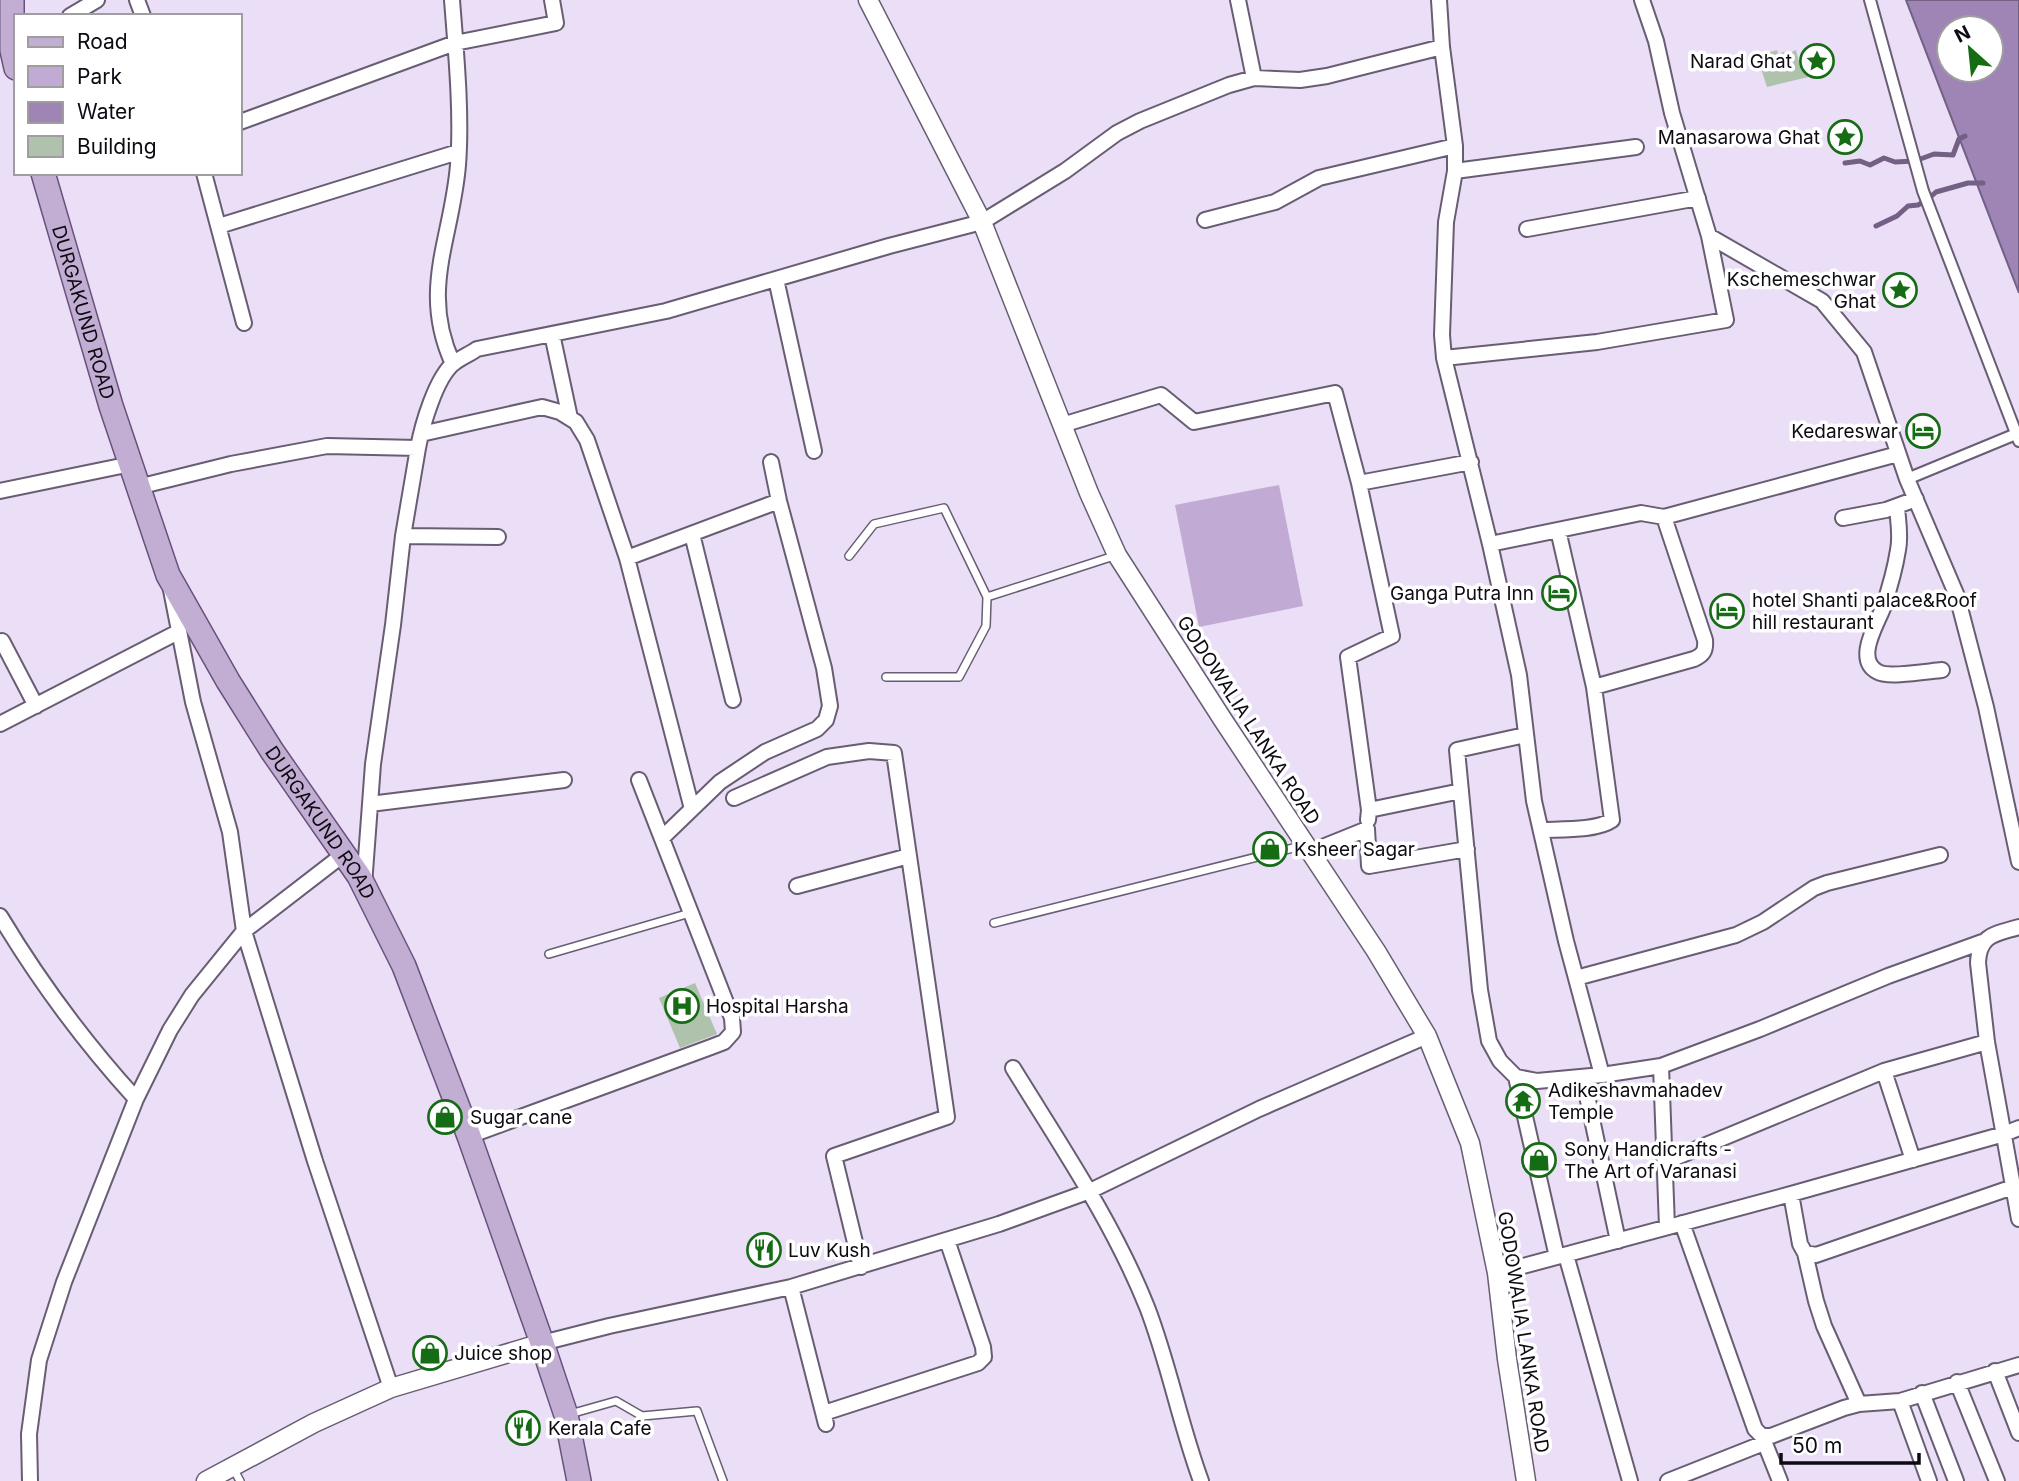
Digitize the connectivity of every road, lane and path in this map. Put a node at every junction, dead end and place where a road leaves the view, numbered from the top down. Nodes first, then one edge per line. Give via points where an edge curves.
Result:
1 (12, 0) edge
2 (97, 0) edge
3 (452, 0) edge
4 (552, 0) edge
5 (868, 0) edge
6 (1238, 0) edge
7 (1439, 0) edge
8 (1642, 0) edge
9 (1870, 0) edge
10 (73, 14) edge
11 (455, 43) junction
12 (1442, 47) junction
13 (11, 56) edge
14 (1254, 78) junction
15 (242, 121) edge
16 (1455, 146) junction
17 (1636, 147) dead end
18 (458, 152) junction
19 (1455, 171) junction
20 (44, 175) edge
21 (205, 175) edge
22 (1698, 198) junction
23 (1205, 220) dead end
24 (982, 222) junction
25 (219, 226) junction
26 (1527, 229) dead end
27 (1709, 236) junction
28 (776, 279) junction
29 (244, 323) dead end
30 (552, 334) junction
31 (1444, 358) junction
32 (453, 364) junction
33 (570, 418) junction
34 (1062, 425) junction
35 (2017, 437) edge
36 (419, 441) junction
37 (814, 451) dead end
38 (1898, 454) junction
39 (771, 462) dead end
40 (1471, 462) junction
41 (131, 464) junction
42 (1907, 479) junction
43 (1360, 483) junction
44 (138, 487) junction
45 (0, 491) edge
46 (1916, 499) junction
47 (779, 501) junction
48 (1897, 507) junction
49 (1664, 517) junction
50 (1843, 518) dead end
51 (1558, 530) junction
52 (692, 534) junction
53 (403, 536) junction
54 (498, 537) dead end
55 (1490, 544) junction
56 (1118, 555) junction
57 (849, 556) dead end
58 (627, 558) junction
59 (168, 575) junction
60 (987, 597) junction
61 (178, 632) junction
62 (1, 639) edge
63 (1942, 670) dead end
64 (886, 677) dead end
65 (1594, 687) junction
66 (733, 700) dead end
67 (36, 706) junction
68 (0, 724) edge
69 (1525, 735) junction
70 (564, 780) dead end
71 (639, 780) dead end
72 (1461, 792) junction
73 (734, 798) dead end
74 (370, 804) junction
75 (692, 809) junction
76 (1369, 810) junction
77 (1367, 829) junction
78 (1541, 830) junction
79 (662, 838) junction
80 (1308, 848) junction
81 (1467, 849) junction
82 (344, 854) junction
83 (1940, 855) dead end
84 (909, 856) junction
85 (2019, 862) edge
86 (364, 886) junction
87 (797, 886) dead end
88 (691, 913) junction
89 (0, 916) edge
90 (994, 923) dead end
91 (2019, 927) edge
92 (244, 932) junction
93 (1982, 942) junction
94 (549, 954) dead end
95 (1576, 978) junction
96 (1427, 1036) junction
97 (1987, 1042) junction
98 (1661, 1066) junction
99 (1013, 1068) dead end
100 (1884, 1070) junction
101 (1602, 1075) junction
102 (1516, 1077) junction
103 (1583, 1077) junction
104 (136, 1099) junction
105 (2019, 1128) edge
106 (2004, 1134) junction
107 (468, 1136) junction
108 (1913, 1160) junction
109 (1665, 1162) junction
110 (2013, 1187) junction
111 (1090, 1191) junction
112 (1791, 1194) junction
113 (2019, 1219) edge
114 (1682, 1223) junction
115 (1667, 1227) junction
116 (947, 1240) junction
117 (1618, 1241) junction
118 (1805, 1253) junction
119 (1562, 1256) junction
120 (861, 1267) junction
121 (1497, 1273) junction
122 (791, 1287) junction
123 (542, 1343) junction
124 (2019, 1365) edge
125 (1995, 1371) junction
126 (1957, 1382) junction
127 (391, 1388) junction
128 (1922, 1393) junction
129 (1900, 1401) junction
130 (1859, 1404) junction
131 (566, 1415) junction
132 (2019, 1433) edge
133 (1763, 1439) junction
134 (237, 1474) edge
135 (30, 1481) edge
136 (206, 1481) edge
137 (579, 1481) edge
138 (723, 1481) edge
139 (1201, 1481) edge
140 (1526, 1481) edge
141 (1630, 1481) edge
142 (1668, 1481) edge
143 (1780, 1481) edge
144 (1929, 1481) edge
145 (1956, 1481) edge
146 (1997, 1481) edge

1 - 13 main road
2 - 10 street
3 - 11 street
4 - 11 street via 556,23
5 - 24 street, GODOWALIA LANKA ROAD
6 - 14 street
7 - 12 street
8 - 22 street
9 - 35 street via 1923,191
11 - 15 street
11 - 18 street
12 - 14 street via 1327,76
12 - 16 street
14 - 24 street via 1117,133
16 - 19 street
16 - 23 street via 1319,178 1275,202
17 - 19 street
18 - 25 street
18 - 32 street via 438,299 439,323
19 - 31 street via 1446,222
20 - 41 main road, DURGAKUND ROAD
21 - 25 street
22 - 26 street
22 - 27 street
24 - 28 street
24 - 34 street, GODOWALIA LANKA ROAD
25 - 29 street
27 - 31 street via 1726,320 1597,341
27 - 38 street via 1822,301 1864,352
28 - 30 street via 666,311
28 - 37 street
30 - 32 street via 478,349
30 - 33 street
31 - 40 street
32 - 36 street via 436,386
33 - 36 street via 542,407
33 - 58 street via 587,440
34 - 43 street via 1161,395 1194,422 1335,393
34 - 56 street, GODOWALIA LANKA ROAD
35 - 42 street
36 - 44 street via 327,446
36 - 53 street
38 - 42 street
38 - 49 street
39 - 47 street
40 - 43 street
40 - 55 street
41 - 44 main road, DURGAKUND ROAD
41 - 45 street
42 - 46 street
43 - 76 street via 1392,636 1348,657
44 - 59 main road, DURGAKUND ROAD
46 - 48 street
46 - 85 street via 1957,596
47 - 52 street
47 - 75 street via 830,706 817,729 743,765
48 - 50 street
48 - 63 street via 1899,548 1883,608 1869,639 1868,659 1878,673
49 - 51 street via 1641,513
49 - 65 street via 1706,648 1694,659
51 - 55 street
51 - 65 street
52 - 58 street
52 - 66 street
53 - 54 street
53 - 74 street
55 - 69 street via 1518,675
56 - 60 lane
56 - 80 street, GODOWALIA LANKA ROAD
57 - 60 lane via 874,524 944,508
58 - 75 street
59 - 61 street
59 - 82 main road, DURGAKUND ROAD via 265,739
60 - 64 lane via 986,626 959,677
61 - 67 street
61 - 92 street via 230,832
62 - 67 street
65 - 78 street via 1612,820 1595,827
67 - 68 street
69 - 72 street via 1457,750
69 - 78 street
70 - 74 street
71 - 79 street
72 - 76 street
72 - 81 street
73 - 84 street via 827,757 894,753
74 - 86 street
75 - 79 street
76 - 77 street
77 - 80 street
77 - 81 street via 1369,866
78 - 95 street
79 - 88 street
80 - 90 lane
80 - 96 street, GODOWALIA LANKA ROAD
81 - 102 street via 1489,1041
82 - 86 main road, DURGAKUND ROAD
82 - 92 street
83 - 95 street via 1814,888 1735,935
84 - 87 street
84 - 120 street via 947,1117 834,1156
86 - 107 main road, DURGAKUND ROAD via 404,965
88 - 94 lane
88 - 107 street via 732,1018 733,1032 724,1042
89 - 104 street via 72,1021
91 - 93 street
92 - 104 street via 192,995
92 - 127 street
93 - 97 street via 1978,963
93 - 98 street
95 - 101 street
96 - 111 street via 1259,1109
96 - 121 street, GODOWALIA LANKA ROAD via 1470,1143
97 - 100 street
97 - 106 street
98 - 101 street
98 - 109 street
99 - 111 street
100 - 108 street
100 - 109 street
101 - 103 street
102 - 103 street via 1537,1081
102 - 119 street
103 - 117 street
104 - 135 street via 64,1282 39,1360 29,1434
105 - 106 street
106 - 108 street
106 - 110 street
107 - 123 main road, DURGAKUND ROAD
108 - 112 street
109 - 115 street
110 - 113 street
110 - 118 street via 1833,1250
111 - 116 street
111 - 139 street via 1147,1307
112 - 114 street
112 - 118 street
114 - 115 street
114 - 133 street via 1755,1429
115 - 117 street
116 - 120 street
116 - 122 street via 984,1357 825,1419
117 - 119 street
118 - 130 street via 1824,1326
119 - 121 street
119 - 141 street
120 - 122 street
121 - 140 street, GODOWALIA LANKA ROAD
122 - 123 street
123 - 127 street
123 - 131 main road, DURGAKUND ROAD
124 - 125 street
125 - 126 street
125 - 132 street
126 - 128 street
126 - 146 street
127 - 134 street via 314,1423
128 - 129 street
128 - 145 street
129 - 130 street
129 - 144 street
130 - 133 street
131 - 137 main road, DURGAKUND ROAD
131 - 138 lane via 616,1401 642,1416 697,1411
133 - 142 street
133 - 143 street
134 - 136 street

